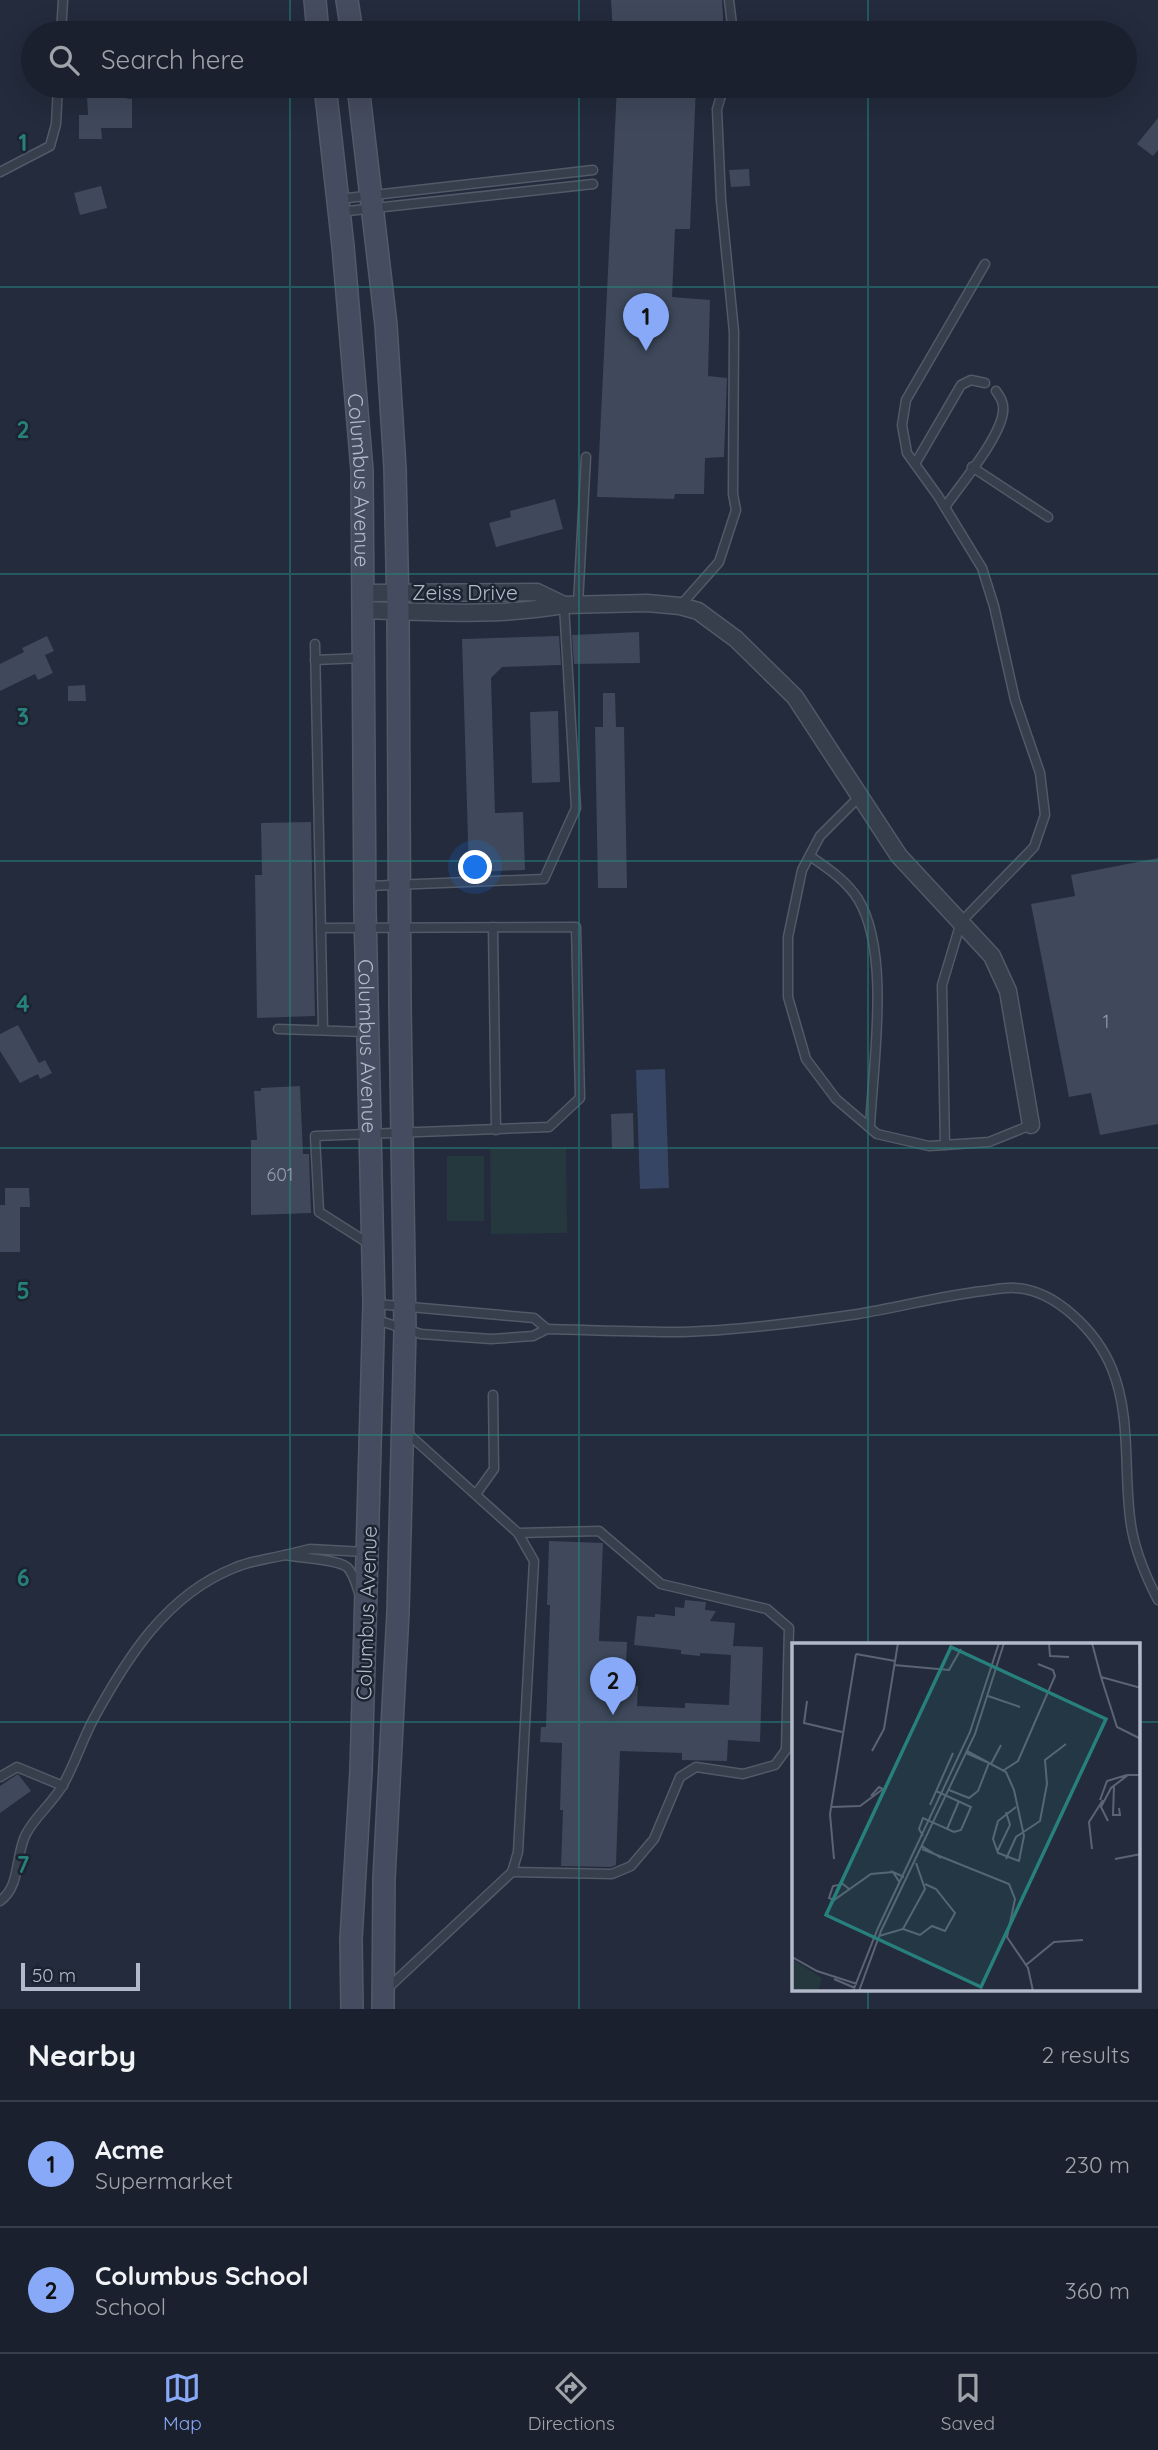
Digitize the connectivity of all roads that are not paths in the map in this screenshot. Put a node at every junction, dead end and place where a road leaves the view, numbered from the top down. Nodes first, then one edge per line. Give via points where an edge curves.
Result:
1 (63, 0) edge
2 (314, 0) edge
3 (347, 0) edge
4 (729, 0) edge
5 (62, 21) edge
6 (317, 21) edge
7 (350, 21) edge
8 (732, 21) edge
9 (57, 98) edge
10 (326, 98) edge
11 (359, 98) edge
12 (720, 98) edge
13 (593, 170) dead end
14 (0, 172) edge
15 (593, 184) dead end
16 (371, 202) junction
17 (338, 205) junction
18 (985, 264) dead end
19 (985, 383) dead end
20 (996, 391) dead end
21 (586, 457) dead end
22 (915, 464) junction
23 (972, 467) junction
24 (944, 507) junction
25 (1048, 517) dead end
26 (364, 601) junction
27 (398, 602) junction
28 (571, 604) junction
29 (680, 606) junction
30 (314, 644) dead end
31 (364, 658) junction
32 (315, 660) junction
33 (859, 797) junction
34 (810, 856) junction
35 (399, 885) junction
36 (365, 886) junction
37 (961, 922) junction
38 (493, 927) junction
39 (321, 928) junction
40 (365, 928) junction
41 (400, 929) junction
42 (278, 1029) dead end
43 (323, 1030) junction
44 (369, 1032) junction
45 (1031, 1125) joint
46 (870, 1127) junction
47 (496, 1130) junction
48 (371, 1134) junction
49 (402, 1134) junction
50 (945, 1145) junction
51 (373, 1246) junction
52 (404, 1307) junction
53 (374, 1311) junction
54 (548, 1329) junction
55 (405, 1330) junction
56 (493, 1395) dead end
57 (402, 1429) junction
58 (370, 1477) junction
59 (401, 1480) junction
60 (476, 1494) junction
61 (519, 1533) junction
62 (368, 1553) junction
63 (285, 1555) junction
64 (1158, 1600) edge
65 (366, 1615) junction
66 (0, 1777) edge
67 (63, 1786) junction
68 (512, 1872) junction
69 (0, 1901) edge
70 (351, 1934) junction
71 (383, 1937) junction
72 (383, 2001) edge
73 (352, 2009) edge

1 - 5 lane
2 - 6 street
3 - 7 street
4 - 8 lane
9 - 14 lane via 50,146
10 - 17 street, Columbus Avenue
11 - 16 street, Columbus Avenue
12 - 29 lane via 721,200 734,332 736,510 719,562
13 - 16 lane
15 - 16 lane
16 - 17 lane
16 - 17 lane
16 - 27 street, Columbus Avenue via 396,468
17 - 26 street, Columbus Avenue via 362,470
18 - 22 lane via 906,400 902,425 907,453
19 - 22 lane via 971,380 961,385
20 - 23 lane via 1003,413 993,438
21 - 28 lane
22 - 24 lane
23 - 24 lane
23 - 25 lane
24 - 37 lane via 982,568 995,606 1016,700 1040,772 1045,815 1034,848
26 - 27 street, Zeiss Drive
26 - 31 street, Columbus Avenue
27 - 28 street, Zeiss Drive via 466,613
27 - 35 street, Columbus Avenue
28 - 29 street, Zeiss Drive
28 - 35 lane via 576,808 544,879
29 - 33 street via 698,611 736,639 795,697
30 - 32 lane
31 - 32 lane
31 - 36 street, Columbus Avenue
32 - 39 lane
33 - 34 lane via 820,836
33 - 37 street via 899,856
34 - 46 lane via 857,897 871,926 877,1004
34 - 46 lane via 802,870 788,937 788,997 806,1059 836,1099
35 - 36 lane
35 - 41 street, Columbus Avenue
36 - 40 street, Columbus Avenue
37 - 45 street via 992,956 1007,991
37 - 50 lane via 942,985
38 - 41 lane
38 - 47 lane
38 - 47 lane via 576,927 580,1098 549,1127
39 - 40 lane
39 - 43 lane
40 - 41 lane
40 - 44 street, Columbus Avenue
41 - 49 street, Columbus Avenue
42 - 43 lane
43 - 44 lane
44 - 48 street, Columbus Avenue
45 - 50 lane via 989,1142
46 - 50 lane via 916,1143
47 - 49 lane
48 - 49 lane
48 - 51 street, Columbus Avenue
48 - 51 lane via 315,1136 319,1212
49 - 52 street, Columbus Avenue
51 - 53 street, Columbus Avenue
52 - 53 lane
52 - 54 lane via 534,1318
52 - 55 street, Columbus Avenue
53 - 55 lane
53 - 58 street, Columbus Avenue
54 - 55 lane via 533,1336 491,1339
54 - 64 lane via 682,1332 858,1314 956,1294 1015,1288 1039,1294 1069,1311 1101,1347 1112,1370 1126,1442 1131,1524
55 - 57 street, Columbus Avenue
56 - 60 lane via 494,1469
57 - 59 street, Columbus Avenue
57 - 60 lane
58 - 59 street
58 - 62 street, Columbus Avenue
59 - 71 street, Columbus Avenue
60 - 61 lane
61 - 68 lane via 534,1561 518,1852
61 - 68 lane via 599,1531 661,1584 767,1609 789,1628 786,1750 775,1765 743,1774 696,1767 680,1777 654,1839 631,1866 611,1874
62 - 63 lane via 310,1549
62 - 65 street, Columbus Avenue
63 - 65 lane via 346,1566
63 - 67 lane via 220,1574 184,1597 155,1625 126,1662
65 - 70 street, Columbus Avenue
66 - 67 lane via 17,1767
67 - 69 lane via 27,1830 12,1887
68 - 72 lane
70 - 71 street
70 - 73 street, Columbus Avenue
71 - 72 street, Columbus Avenue

